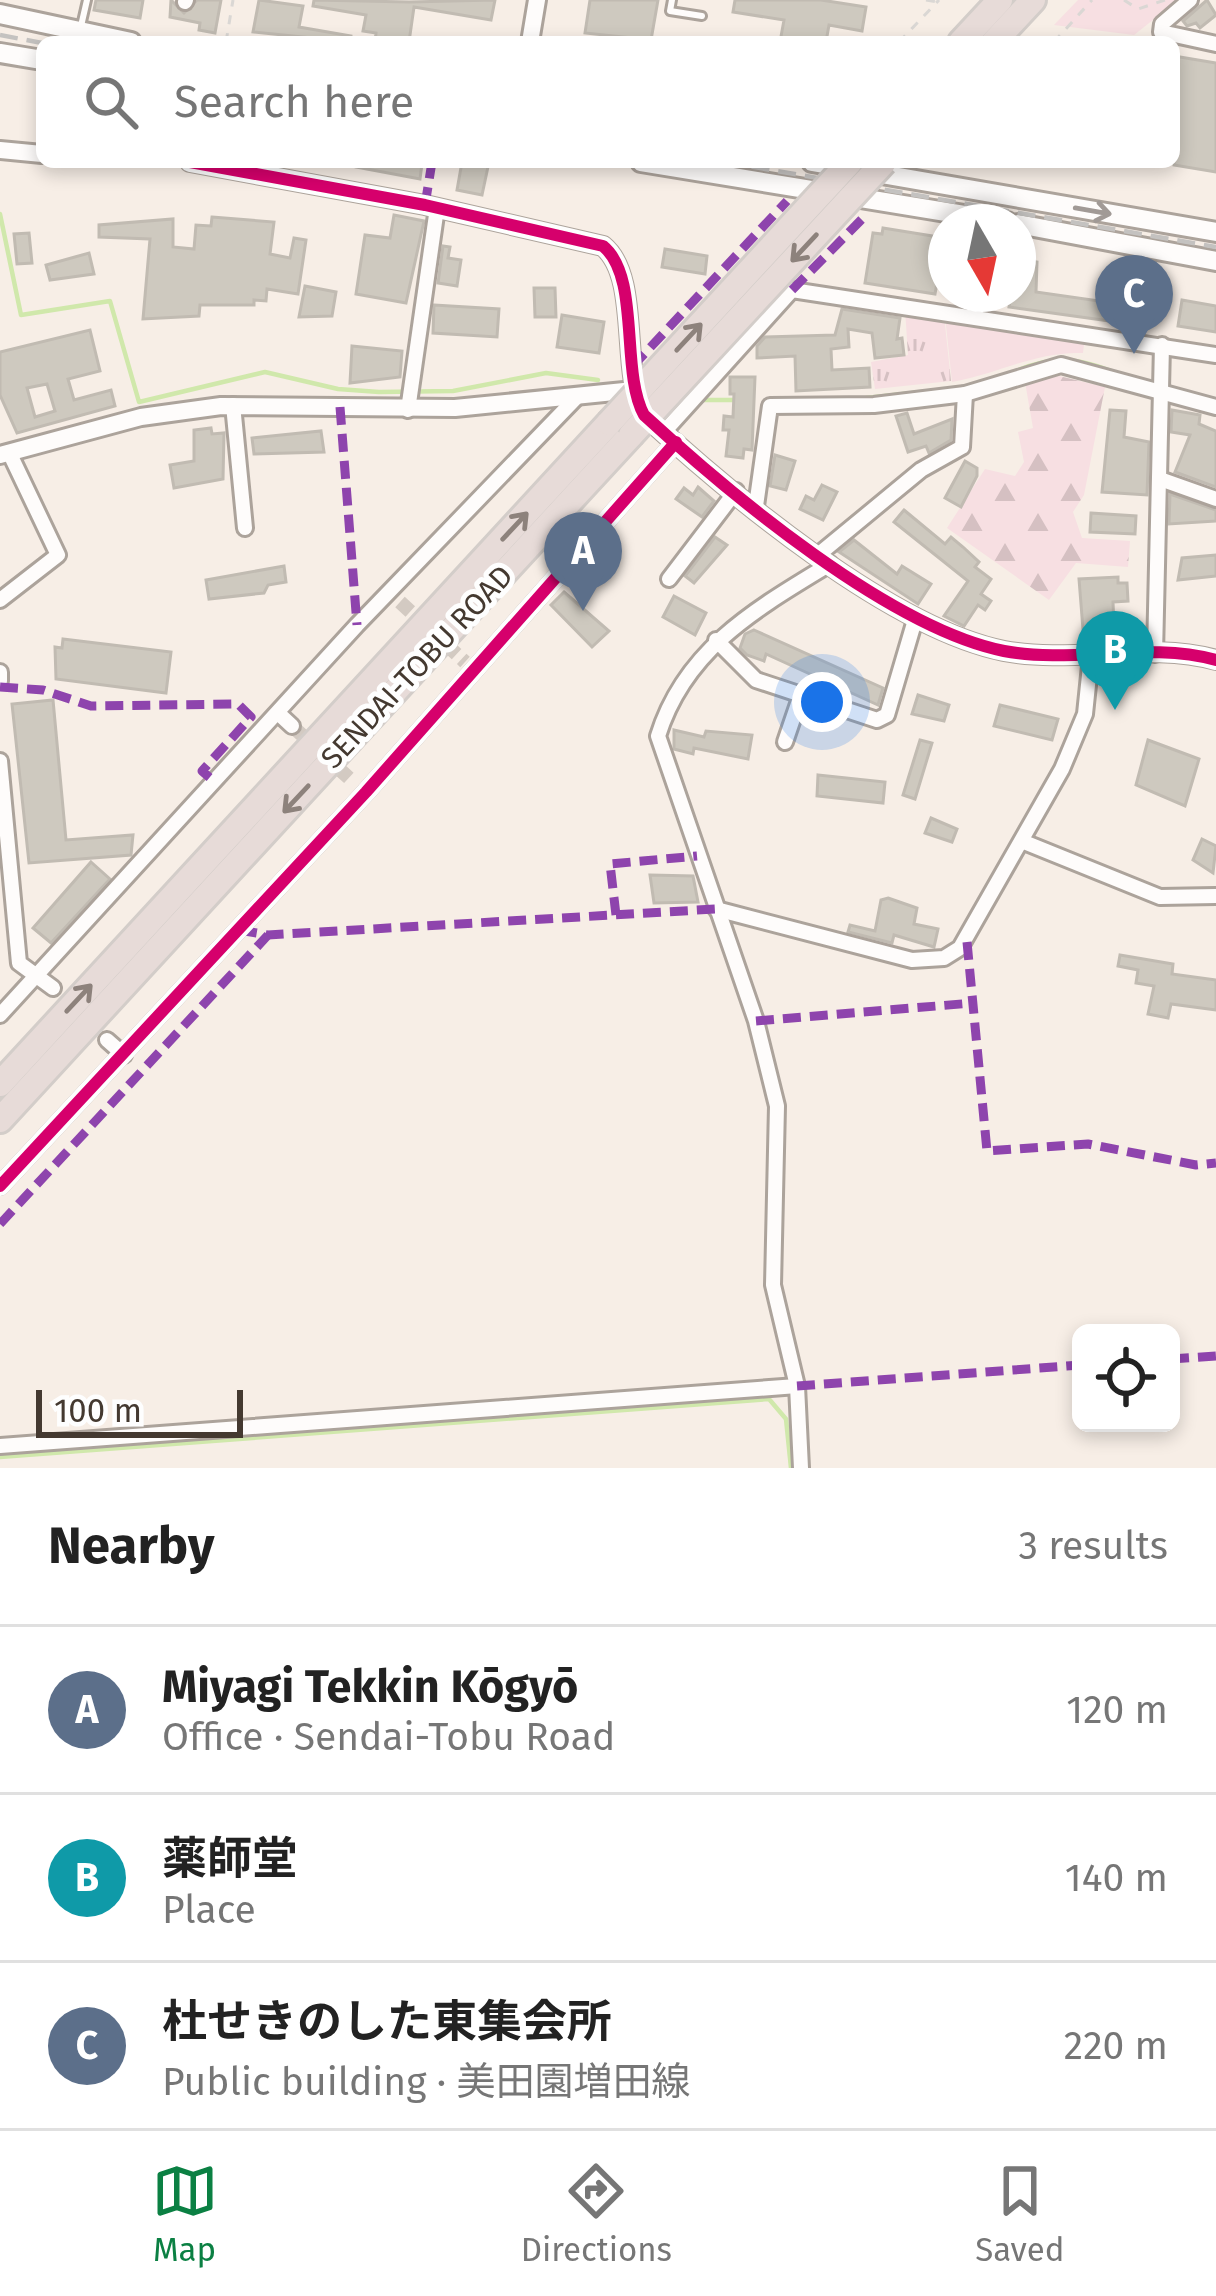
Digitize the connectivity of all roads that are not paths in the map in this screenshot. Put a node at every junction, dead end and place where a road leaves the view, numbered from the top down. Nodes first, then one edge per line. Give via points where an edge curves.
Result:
1 (87, 0) edge
2 (537, 0) edge
3 (672, 0) edge
4 (1000, 0) edge
5 (1033, 0) edge
6 (1190, 0) edge
7 (0, 14) edge
8 (702, 16) dead end
9 (80, 30) junction
10 (105, 36) edge
11 (531, 36) edge
12 (967, 36) edge
13 (1000, 36) edge
14 (1214, 42) edge
15 (0, 53) edge
16 (36, 59) edge
17 (0, 150) edge
18 (36, 153) edge
19 (222, 168) edge
20 (678, 168) edge
21 (845, 168) edge
22 (847, 168) edge
23 (878, 168) edge
24 (437, 208) junction
25 (928, 209) edge
26 (1036, 227) edge
27 (1216, 232) edge
28 (1216, 260) edge
29 (1162, 345) junction
30 (1216, 355) edge
31 (634, 390) junction
32 (1160, 392) junction
33 (965, 394) junction
34 (410, 397) junction
35 (577, 397) junction
36 (233, 405) junction
37 (1216, 407) edge
38 (620, 429) junction
39 (669, 438) junction
40 (4, 453) edge
41 (1160, 478) junction
42 (736, 491) junction
43 (1216, 499) edge
44 (756, 506) junction
45 (245, 528) dead end
46 (824, 559) junction
47 (669, 579) dead end
48 (0, 600) edge
49 (915, 620) junction
50 (716, 640) junction
51 (1156, 654) junction
52 (1091, 656) junction
53 (1216, 660) edge
54 (800, 698) junction
55 (278, 713) junction
56 (292, 726) tunnel mouth
57 (785, 742) dead end
58 (0, 761) edge
59 (350, 779) tunnel mouth
60 (365, 792) junction
61 (1024, 842) junction
62 (1216, 896) edge
63 (716, 909) junction
64 (37, 974) junction
65 (53, 988) dead end
66 (0, 1015) edge
67 (107, 1040) dead end
68 (124, 1055) junction
69 (0, 1084) edge
70 (0, 1120) edge
71 (0, 1186) edge
72 (797, 1386) junction
73 (0, 1446) edge
74 (802, 1468) edge

1 - 9 lane
2 - 11 street
3 - 8 lane via 670,11
4 - 12 highway
5 - 13 highway
6 - 14 street via 1161,32
7 - 9 main road
9 - 10 main road
15 - 16 main road
17 - 18 street
19 - 24 street
20 - 25 main road
38 -> 21 highway, SENDAI-TOBU ROAD, bridge
22 -> 27 main road
23 -> 38 highway, SENDAI-TOBU ROAD, bridge
24 - 31 street via 610,251 620,272
24 - 34 street
26 - 28 main road
29 - 30 street
29 - 32 street
29 - 39 street via 792,290
31 - 35 street
31 - 39 street via 644,416
32 - 33 street via 1061,365
32 - 37 street
32 - 41 street
33 - 44 street via 770,406
33 - 46 street via 962,447 921,470
34 - 35 street
34 - 36 street
35 - 55 street
36 - 40 street via 141,418
36 - 45 street
69 -> 38 highway, SENDAI-TOBU ROAD
38 -> 70 highway, SENDAI-TOBU ROAD
39 - 42 street
39 - 60 street
40 - 48 street via 58,555
41 - 43 street
41 - 51 street
42 - 44 street
42 - 47 street
44 - 46 street
46 - 49 street
46 - 50 street
49 - 52 street via 1004,651
49 - 54 street via 887,715 857,717
50 - 54 street via 756,680
50 - 63 street via 673,692 658,736
51 - 52 street
51 - 53 street
52 - 61 street via 1085,714
54 - 57 street
55 - 56 street
55 - 64 street
58 - 64 street via 19,963
59 - 60 street
60 - 68 street
61 - 62 street via 1160,897
61 - 63 street via 967,942 934,960
63 - 72 street via 777,1106 773,1285
64 - 65 street
64 - 66 street
67 - 68 street
68 - 71 street
72 - 73 street
72 - 74 street

